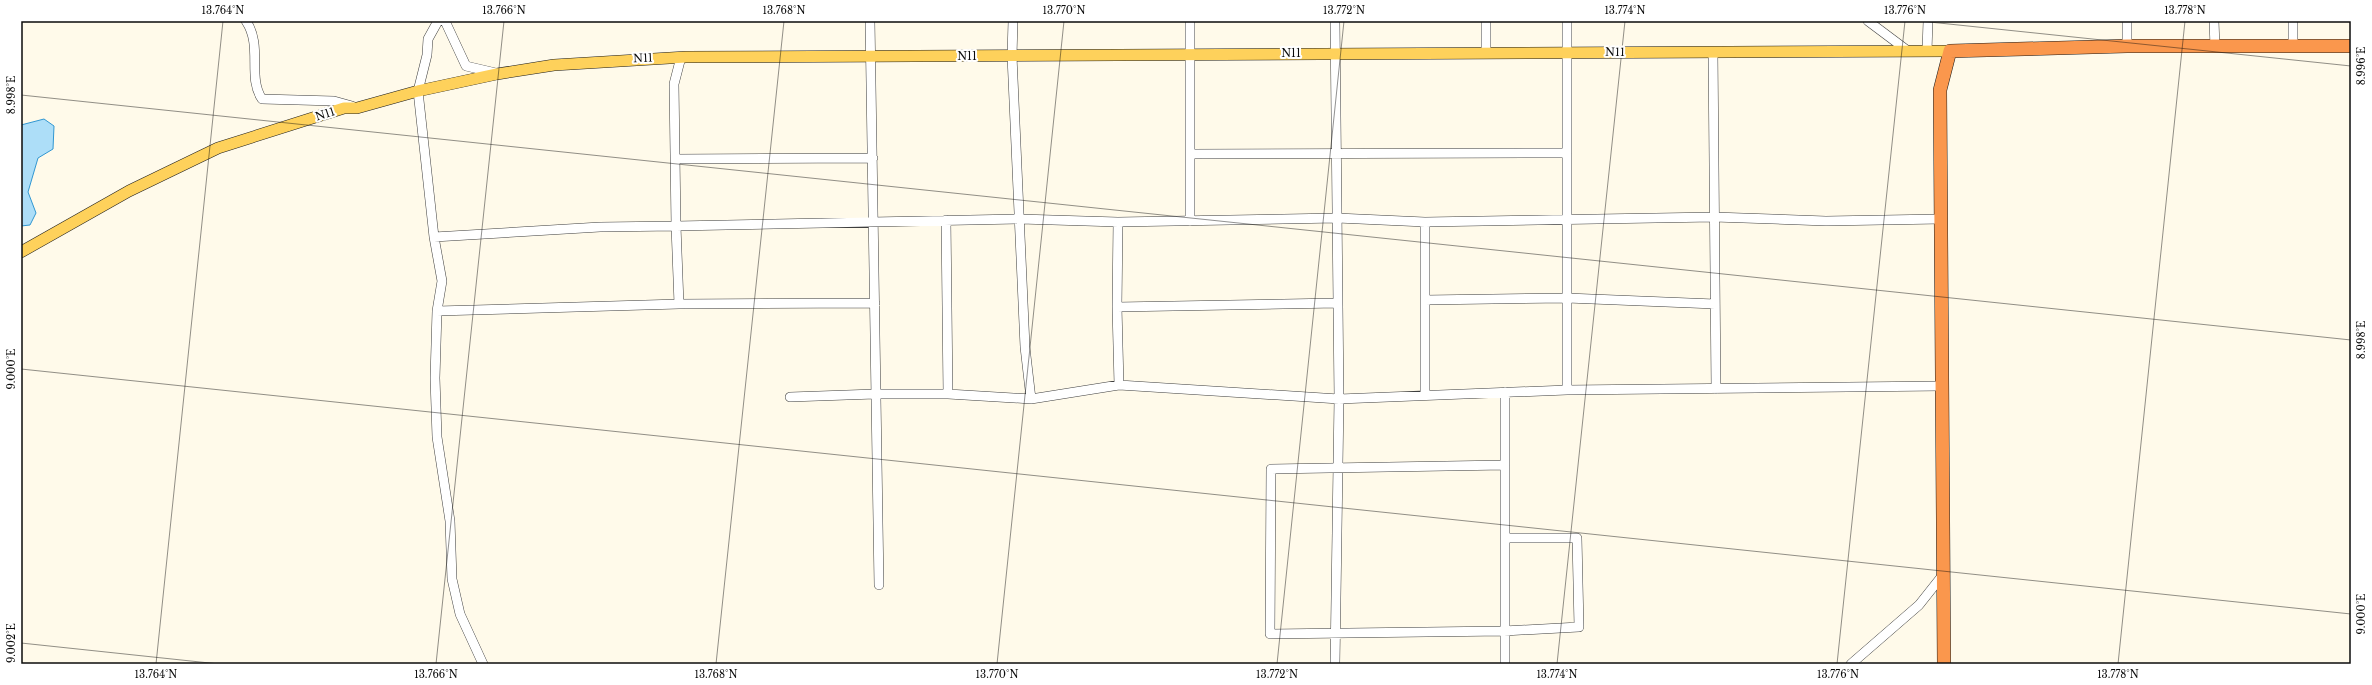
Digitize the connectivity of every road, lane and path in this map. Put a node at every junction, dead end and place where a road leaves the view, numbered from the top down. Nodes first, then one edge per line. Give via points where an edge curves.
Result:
1 (246, 21) edge
2 (438, 21) edge
3 (445, 21) edge
4 (870, 21) edge
5 (1012, 21) edge
6 (1190, 21) edge
7 (1335, 21) edge
8 (1486, 21) edge
9 (1568, 21) edge
10 (1868, 21) edge
11 (1928, 21) edge
12 (2127, 21) edge
13 (2214, 21) edge
14 (2293, 21) edge
15 (2126, 46) junction
16 (2293, 46) junction
17 (2351, 46) edge
18 (2215, 47) junction
19 (1908, 51) junction
20 (1927, 51) junction
21 (1950, 51) junction
22 (1567, 52) junction
23 (1713, 52) junction
24 (1190, 53) junction
25 (1335, 53) junction
26 (1486, 53) junction
27 (1012, 56) junction
28 (681, 57) junction
29 (870, 57) junction
30 (497, 74) junction
31 (418, 91) junction
32 (357, 108) junction
33 (1190, 154) junction
34 (1567, 154) junction
35 (1336, 155) junction
36 (873, 158) junction
37 (675, 159) junction
38 (1714, 217) junction
39 (1020, 218) junction
40 (1336, 218) junction
41 (1567, 219) junction
42 (1940, 219) junction
43 (946, 220) junction
44 (1190, 221) junction
45 (875, 222) junction
46 (1118, 222) junction
47 (1425, 222) junction
48 (676, 226) junction
49 (434, 237) junction
50 (21, 252) edge
51 (1568, 298) junction
52 (1425, 300) junction
53 (875, 303) junction
54 (679, 304) junction
55 (1337, 304) junction
56 (1715, 304) junction
57 (1116, 307) junction
58 (437, 311) junction
59 (1119, 385) junction
60 (1941, 386) junction
61 (1716, 389) junction
62 (1567, 390) junction
63 (1505, 392) junction
64 (875, 394) junction
65 (948, 394) junction
66 (1425, 395) junction
67 (790, 397) dead end
68 (1031, 399) junction
69 (1339, 399) junction
70 (1505, 465) junction
71 (1338, 467) junction
72 (1505, 538) junction
73 (1942, 576) junction
74 (880, 585) dead end
75 (1504, 631) junction
76 (1336, 633) junction
77 (483, 664) edge
78 (1335, 664) edge
79 (1505, 664) edge
80 (1851, 664) edge
81 (1944, 664) edge

1 - 32 street via 254,40 256,89 262,99 334,101
2 - 31 street via 428,39 427,55
3 - 30 street via 466,66
4 - 29 street
5 - 27 street
6 - 24 street
7 - 25 street
8 - 26 street
9 - 22 street
10 - 19 street
11 - 20 street
12 - 15 street
13 - 18 street
14 - 16 street
15 - 18 highway
15 - 21 highway
16 - 17 highway
16 - 18 highway
19 - 20 main road, N11
19 - 23 main road, N11
20 - 21 main road, N11
21 - 42 highway via 1940,90
22 - 23 main road, N11
22 - 26 main road, N11
22 - 34 street
23 - 38 street
24 - 25 main road, N11
24 - 27 main road, N11
24 - 33 street
25 - 26 main road, N11
25 - 35 street
27 - 29 main road, N11
27 - 39 street
28 - 29 main road, N11
28 - 30 main road, N11 via 554,65
28 - 37 street via 674,84
29 - 36 street
30 - 31 main road, N11
31 - 32 main road, N11
31 - 49 street
32 - 50 main road, N11 via 344,108 218,148 129,191
33 - 35 street
33 - 44 street
34 - 35 street
34 - 41 street
35 - 40 street
36 - 37 street
36 - 45 street
37 - 48 street
38 - 41 street
38 - 42 street via 1826,222
38 - 56 street
39 - 43 street
39 - 46 street
39 - 68 street via 1025,346
40 - 44 street
40 - 47 street
40 - 55 street
41 - 47 street
41 - 51 street
42 - 60 highway
43 - 45 street
43 - 65 street
44 - 46 street
45 - 48 street
45 - 53 street
46 - 57 street
47 - 52 street
48 - 49 street via 600,227
48 - 54 street
49 - 58 street via 442,281
51 - 52 street
51 - 56 street
51 - 62 street
52 - 66 street
53 - 54 street
53 - 64 street
54 - 58 street
55 - 57 street
55 - 69 street
56 - 61 street
57 - 59 street
58 - 77 street via 437,437 450,520 452,579 460,614
59 - 68 street
59 - 69 street
60 - 61 street
60 - 73 highway
61 - 62 street
62 - 63 street
63 - 66 street
63 - 70 street
64 - 65 street
64 - 67 street
64 - 74 street
65 - 68 street
66 - 69 street
69 - 71 street
70 - 71 street
70 - 72 street
71 - 76 street
71 - 76 street via 1271,469 1270,634
72 - 75 street
72 - 75 street via 1576,538 1578,627
73 - 80 street via 1932,592 1919,605
73 - 81 highway
75 - 76 street
75 - 79 street
76 - 78 street

